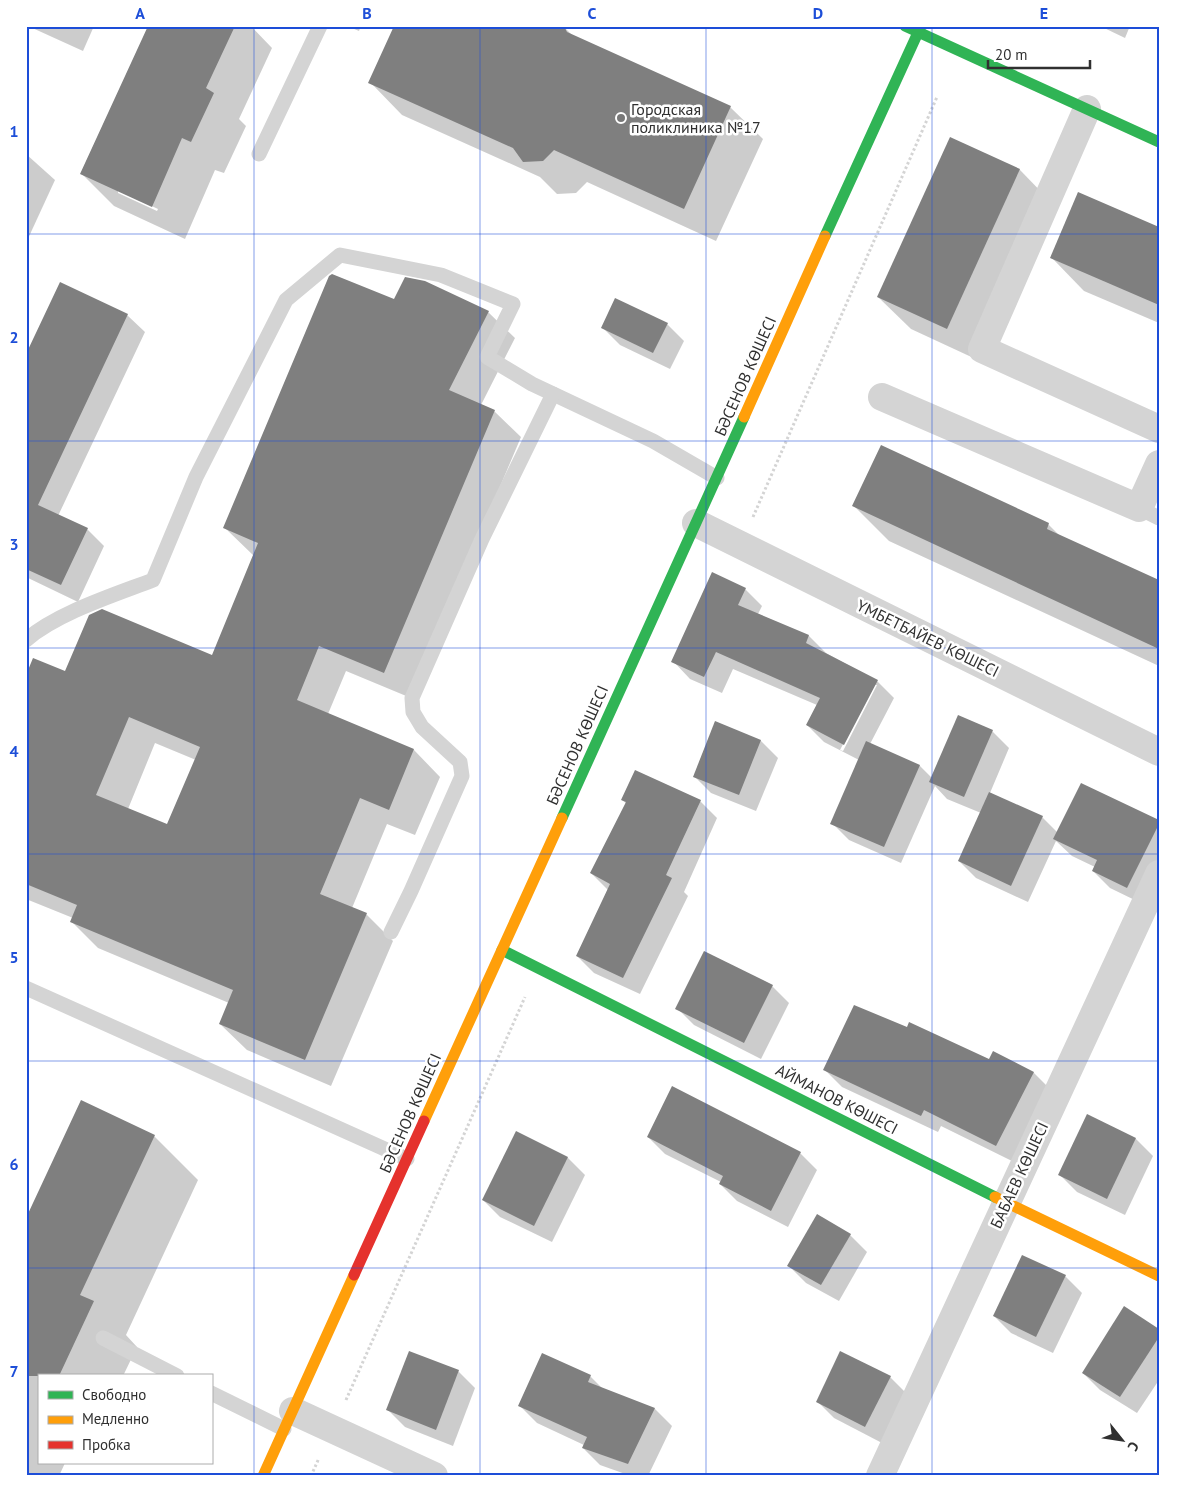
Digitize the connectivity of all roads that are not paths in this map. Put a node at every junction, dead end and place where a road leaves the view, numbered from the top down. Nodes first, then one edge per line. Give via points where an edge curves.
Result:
1 (320, 26) edge
2 (905, 26) edge
3 (920, 29) edge
4 (1087, 109) junction
5 (1159, 142) edge
6 (259, 154) dead end
7 (553, 394) junction
8 (882, 398) dead end
9 (1159, 429) edge
10 (1159, 464) edge
11 (716, 478) junction
12 (1149, 513) edge
13 (696, 523) junction
14 (26, 640) edge
15 (1159, 752) edge
16 (1159, 874) edge
17 (391, 932) dead end
18 (502, 950) junction
19 (26, 988) edge
20 (407, 1159) junction
21 (1007, 1202) junction
22 (1159, 1276) edge
23 (104, 1338) dead end
24 (173, 1374) edge
25 (212, 1393) edge
26 (288, 1420) junction
27 (263, 1476) edge
28 (434, 1476) edge
29 (880, 1476) edge

1 - 6 lane
2 - 3 street
3 - 4 street
3 - 11 street, БӘСЕНОВ КӨШЕСІ
4 - 5 street
4 - 9 street via 982,349
7 - 11 lane via 653,441
7 - 14 lane via 487,357 513,304 441,275 340,255 286,300 196,476 152,580 55,621
7 - 17 lane via 482,539 412,698 413,712 422,727 460,762 462,776
8 - 12 street
10 - 12 street
11 - 13 street, БӘСЕНОВ КӨШЕСІ
13 - 15 street, ҮМБЕТБАЙЕВ КӨШЕСІ
13 - 18 street, БӘСЕНОВ КӨШЕСІ
16 - 21 street, БАБАЕВ КӨШЕСІ
18 - 20 street, БӘСЕНОВ КӨШЕСІ
18 - 21 street, АЙМАНОВ КӨШЕСІ
19 - 20 lane
20 - 26 street, БӘСЕНОВ КӨШЕСІ
21 - 22 street, АЙМАНОВ КӨШЕСІ
21 - 29 street, БАБАЕВ КӨШЕСІ
23 - 24 lane
25 - 26 lane
26 - 27 street, БӘСЕНОВ КӨШЕСІ
26 - 28 street via 333,1430

